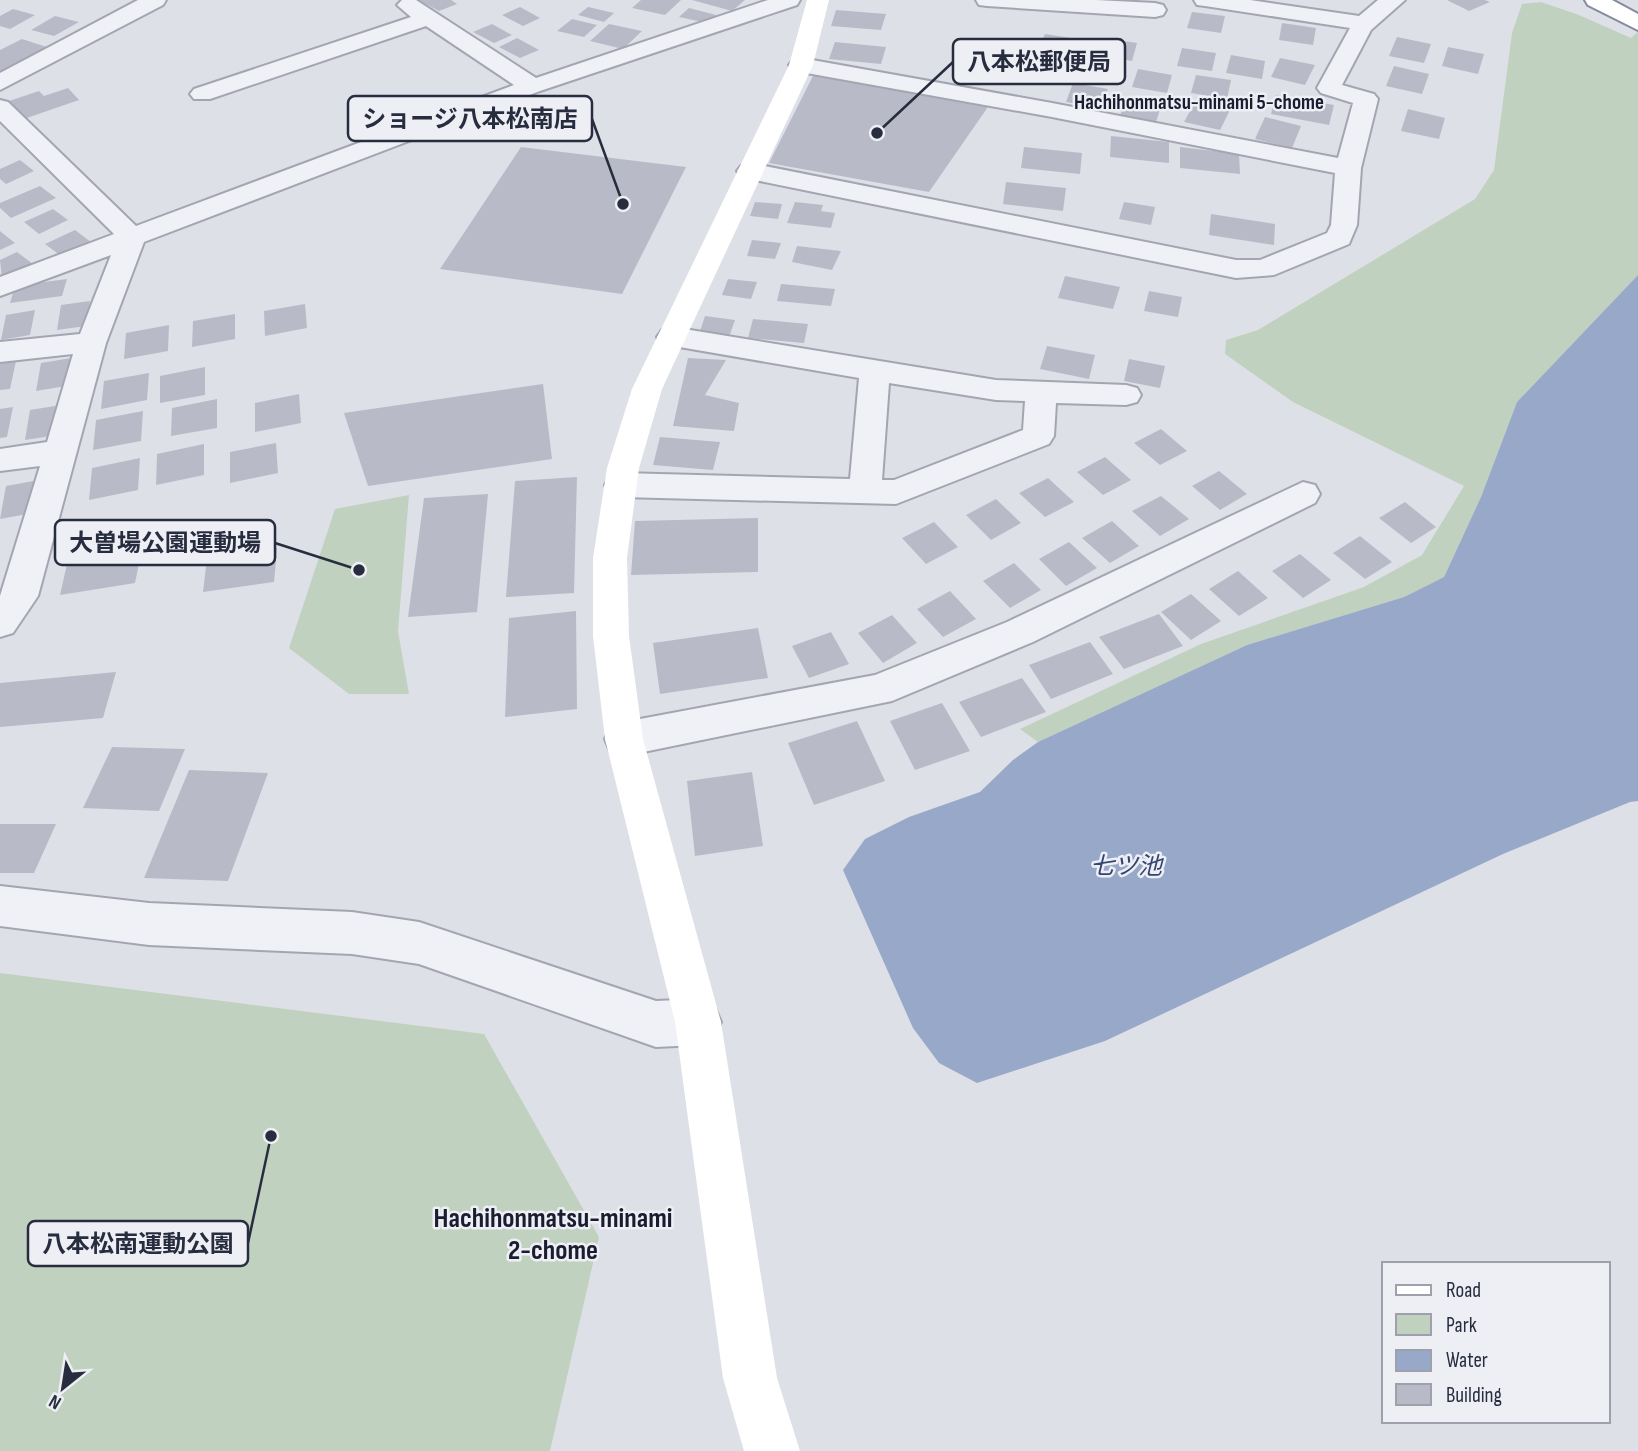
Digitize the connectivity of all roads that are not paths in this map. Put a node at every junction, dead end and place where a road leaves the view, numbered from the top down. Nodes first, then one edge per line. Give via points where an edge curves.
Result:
1 (155, 0) edge
2 (400, 0) edge
3 (789, 0) edge
4 (818, 0) edge
5 (987, 0) edge
6 (1205, 0) edge
7 (1394, 0) edge
8 (1630, 0) edge
9 (1602, 3) edge
10 (1638, 4) edge
11 (1155, 12) edge
12 (429, 19) junction
13 (1363, 23) junction
14 (1638, 23) edge
15 (800, 65) junction
16 (0, 83) edge
17 (532, 86) junction
18 (202, 94) dead end
19 (0, 107) edge
20 (1348, 168) junction
21 (750, 171) junction
22 (132, 237) junction
23 (0, 287) edge
24 (672, 337) junction
25 (91, 343) junction
26 (0, 352) edge
27 (876, 370) junction
28 (1041, 391) junction
29 (1126, 395) dead end
30 (61, 452) junction
31 (0, 460) edge
32 (621, 485) junction
33 (865, 491) junction
34 (1303, 494) dead end
35 (0, 623) edge
36 (624, 739) junction
37 (0, 906) edge
38 (698, 1023) junction
39 (772, 1451) edge

1 - 16 street
2 - 12 street
3 - 17 street
4 - 15 main road
5 - 11 street
6 - 13 street
7 - 13 street
8 - 10 main road
9 - 14 main road
12 - 17 street
12 - 18 street
13 - 20 street via 1328,88 1366,99
15 - 20 street
15 - 21 main road
17 - 22 street
19 - 22 street
20 - 21 street via 1339,238 1264,269 1236,269
21 - 24 main road
22 - 23 street
22 - 25 street
24 - 27 street
24 - 32 main road via 647,389
25 - 26 street
25 - 30 street
27 - 28 street via 996,390
27 - 33 street
28 - 29 street
28 - 33 street via 1038,436 896,492
30 - 31 street
30 - 35 street via 20,596
32 - 33 street
32 - 36 main road via 610,558 610,610
34 - 36 street via 1020,632 880,690
36 - 38 main road
37 - 38 street via 149,924 352,933 419,943 656,1024
38 - 39 main road via 750,1378

